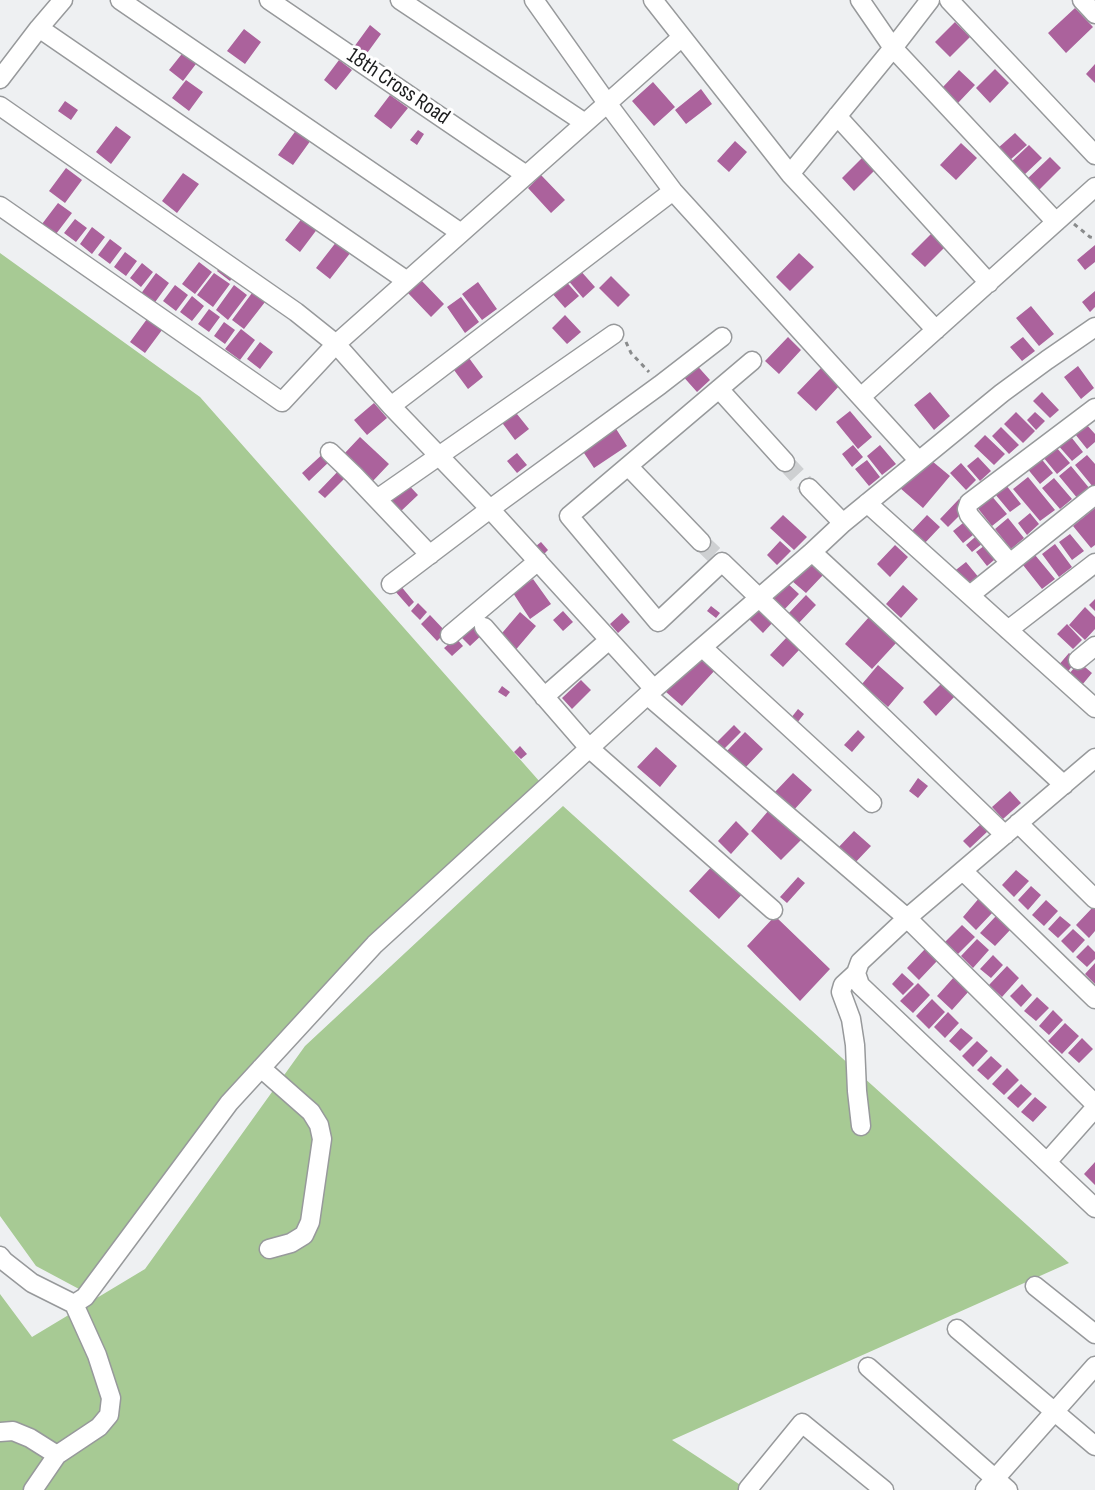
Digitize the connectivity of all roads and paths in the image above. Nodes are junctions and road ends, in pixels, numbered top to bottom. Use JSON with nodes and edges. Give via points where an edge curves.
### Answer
{"nodes":[{"id":1,"x":63,"y":0,"type":"edge"},
{"id":2,"x":120,"y":0,"type":"edge"},
{"id":3,"x":269,"y":0,"type":"edge"},
{"id":4,"x":400,"y":0,"type":"edge"},
{"id":5,"x":534,"y":0,"type":"edge"},
{"id":6,"x":654,"y":0,"type":"edge"},
{"id":7,"x":860,"y":0,"type":"edge"},
{"id":8,"x":930,"y":0,"type":"edge"},
{"id":9,"x":949,"y":0,"type":"edge"},
{"id":10,"x":39,"y":28,"type":"junction"},
{"id":11,"x":682,"y":37,"type":"junction"},
{"id":12,"x":893,"y":48,"type":"junction"},
{"id":13,"x":0,"y":79,"type":"edge"},
{"id":14,"x":607,"y":103,"type":"junction"},
{"id":15,"x":0,"y":107,"type":"edge"},
{"id":16,"x":837,"y":116,"type":"junction"},
{"id":17,"x":585,"y":123,"type":"junction"},
{"id":18,"x":1095,"y":155,"type":"edge"},
{"id":19,"x":790,"y":174,"type":"junction"},
{"id":20,"x":526,"y":175,"type":"junction"},
{"id":21,"x":1095,"y":187,"type":"edge"},
{"id":22,"x":673,"y":191,"type":"junction"},
{"id":23,"x":0,"y":206,"type":"edge"},
{"id":24,"x":1060,"y":219,"type":"junction"},
{"id":25,"x":460,"y":234,"type":"junction"},
{"id":26,"x":1095,"y":238,"type":"edge"},
{"id":27,"x":407,"y":280,"type":"junction"},
{"id":28,"x":989,"y":282,"type":"junction"},
{"id":29,"x":1095,"y":327,"type":"edge"},
{"id":30,"x":936,"y":330,"type":"junction"},
{"id":31,"x":614,"y":334,"type":"joint"},
{"id":32,"x":722,"y":337,"type":"dead end"},
{"id":33,"x":336,"y":344,"type":"junction"},
{"id":34,"x":752,"y":361,"type":"dead end"},
{"id":35,"x":660,"y":385,"type":"junction"},
{"id":36,"x":719,"y":389,"type":"junction"},
{"id":37,"x":862,"y":396,"type":"junction"},
{"id":38,"x":391,"y":406,"type":"junction"},
{"id":39,"x":1095,"y":408,"type":"edge"},
{"id":40,"x":330,"y":452,"type":"dead end"},
{"id":41,"x":439,"y":455,"type":"junction"},
{"id":42,"x":918,"y":460,"type":"junction"},
{"id":43,"x":785,"y":462,"type":"tunnel mouth"},
{"id":44,"x":628,"y":466,"type":"junction"},
{"id":45,"x":809,"y":488,"type":"tunnel mouth"},
{"id":46,"x":1095,"y":495,"type":"edge"},
{"id":47,"x":377,"y":499,"type":"junction"},
{"id":48,"x":867,"y":503,"type":"junction"},
{"id":49,"x":490,"y":509,"type":"junction"},
{"id":50,"x":843,"y":523,"type":"junction"},
{"id":51,"x":701,"y":542,"type":"tunnel mouth"},
{"id":52,"x":812,"y":552,"type":"junction"},
{"id":53,"x":430,"y":555,"type":"junction"},
{"id":54,"x":538,"y":561,"type":"junction"},
{"id":55,"x":1010,"y":563,"type":"junction"},
{"id":56,"x":1095,"y":563,"type":"edge"},
{"id":57,"x":391,"y":584,"type":"dead end"},
{"id":58,"x":969,"y":596,"type":"junction"},
{"id":59,"x":759,"y":597,"type":"junction"},
{"id":60,"x":484,"y":627,"type":"dead end"},
{"id":61,"x":1008,"y":630,"type":"junction"},
{"id":62,"x":450,"y":635,"type":"dead end"},
{"id":63,"x":609,"y":640,"type":"junction"},
{"id":64,"x":1095,"y":646,"type":"edge"},
{"id":65,"x":703,"y":648,"type":"junction"},
{"id":66,"x":1078,"y":660,"type":"dead end"},
{"id":67,"x":650,"y":692,"type":"junction"},
{"id":68,"x":544,"y":697,"type":"junction"},
{"id":69,"x":1095,"y":707,"type":"edge"},
{"id":70,"x":589,"y":748,"type":"junction"},
{"id":71,"x":1095,"y":759,"type":"edge"},
{"id":72,"x":1064,"y":784,"type":"junction"},
{"id":73,"x":872,"y":803,"type":"dead end"},
{"id":74,"x":1011,"y":829,"type":"junction"},
{"id":75,"x":963,"y":871,"type":"junction"},
{"id":76,"x":1095,"y":899,"type":"edge"},
{"id":77,"x":773,"y":910,"type":"dead end"},
{"id":78,"x":906,"y":918,"type":"junction"},
{"id":79,"x":856,"y":973,"type":"junction"},
{"id":80,"x":1095,"y":999,"type":"edge"},
{"id":81,"x":261,"y":1068,"type":"junction"},
{"id":82,"x":1095,"y":1106,"type":"edge"},
{"id":83,"x":861,"y":1126,"type":"dead end"},
{"id":84,"x":1047,"y":1162,"type":"junction"},
{"id":85,"x":1095,"y":1208,"type":"edge"},
{"id":86,"x":269,"y":1248,"type":"dead end"},
{"id":87,"x":0,"y":1256,"type":"edge"},
{"id":88,"x":1035,"y":1286,"type":"dead end"},
{"id":89,"x":74,"y":1304,"type":"junction"},
{"id":90,"x":957,"y":1329,"type":"dead end"},
{"id":91,"x":1095,"y":1334,"type":"edge"},
{"id":92,"x":868,"y":1366,"type":"dead end"},
{"id":93,"x":1095,"y":1366,"type":"edge"},
{"id":94,"x":1055,"y":1412,"type":"junction"},
{"id":95,"x":0,"y":1432,"type":"edge"},
{"id":96,"x":1095,"y":1446,"type":"edge"},
{"id":97,"x":57,"y":1455,"type":"junction"},
{"id":98,"x":864,"y":1484,"type":"edge"},
{"id":99,"x":996,"y":1486,"type":"edge"},
{"id":100,"x":33,"y":1490,"type":"edge"},
{"id":101,"x":747,"y":1490,"type":"edge"},
{"id":102,"x":884,"y":1490,"type":"edge"}],
"edges":[{"from":1,"to":10,"type":"street"},
{"from":2,"to":25,"type":"street"},
{"from":3,"to":20,"type":"street","name":"18th Cross Road"},
{"from":4,"to":17,"type":"street"},
{"from":5,"to":14,"type":"street"},
{"from":6,"to":11,"type":"street"},
{"from":7,"to":12,"type":"street"},
{"from":8,"to":12,"type":"street"},
{"from":9,"to":18,"type":"street"},
{"from":10,"to":13,"type":"street"},
{"from":10,"to":27,"type":"street"},
{"from":11,"to":14,"type":"street"},
{"from":11,"to":19,"type":"street"},
{"from":12,"to":16,"type":"street"},
{"from":12,"to":24,"type":"street"},
{"from":14,"to":17,"type":"street"},
{"from":14,"to":22,"type":"street"},
{"from":15,"to":33,"type":"street","via":[[287,305]]},
{"from":16,"to":19,"type":"street"},
{"from":16,"to":28,"type":"street"},
{"from":17,"to":20,"type":"street"},
{"from":19,"to":30,"type":"street"},
{"from":20,"to":25,"type":"street"},
{"from":21,"to":24,"type":"street"},
{"from":22,"to":37,"type":"street"},
{"from":22,"to":38,"type":"street"},
{"from":23,"to":33,"type":"street","via":[[282,402]]},
{"from":24,"to":26,"type":"path"},
{"from":24,"to":28,"type":"street"},
{"from":25,"to":27,"type":"street"},
{"from":27,"to":33,"type":"street"},
{"from":28,"to":30,"type":"street"},
{"from":29,"to":42,"type":"street","via":[[1002,393]]},
{"from":30,"to":37,"type":"street"},
{"from":31,"to":35,"type":"path","via":[[624,339]]},
{"from":31,"to":41,"type":"street"},
{"from":32,"to":35,"type":"street"},
{"from":33,"to":38,"type":"street"},
{"from":34,"to":36,"type":"street"},
{"from":35,"to":49,"type":"street"},
{"from":36,"to":43,"type":"street"},
{"from":36,"to":44,"type":"street"},
{"from":37,"to":42,"type":"street"},
{"from":38,"to":41,"type":"street"},
{"from":39,"to":55,"type":"street","via":[[969,503],[969,515]]},
{"from":40,"to":47,"type":"street"},
{"from":41,"to":47,"type":"street"},
{"from":41,"to":49,"type":"street"},
{"from":42,"to":48,"type":"street"},
{"from":44,"to":51,"type":"street"},
{"from":44,"to":59,"type":"street","via":[[569,516],[658,622],[722,562]]},
{"from":45,"to":50,"type":"street"},
{"from":46,"to":55,"type":"street"},
{"from":47,"to":53,"type":"street"},
{"from":48,"to":50,"type":"street"},
{"from":48,"to":58,"type":"street"},
{"from":49,"to":53,"type":"street"},
{"from":49,"to":54,"type":"street"},
{"from":50,"to":52,"type":"street"},
{"from":52,"to":59,"type":"street"},
{"from":52,"to":72,"type":"street"},
{"from":53,"to":57,"type":"street"},
{"from":54,"to":62,"type":"street"},
{"from":54,"to":63,"type":"street"},
{"from":55,"to":58,"type":"street"},
{"from":56,"to":61,"type":"street"},
{"from":58,"to":61,"type":"street"},
{"from":59,"to":65,"type":"street"},
{"from":59,"to":74,"type":"street"},
{"from":60,"to":68,"type":"street"},
{"from":61,"to":69,"type":"street"},
{"from":63,"to":67,"type":"street"},
{"from":63,"to":68,"type":"street"},
{"from":64,"to":66,"type":"street"},
{"from":65,"to":67,"type":"street"},
{"from":65,"to":73,"type":"street"},
{"from":67,"to":70,"type":"street"},
{"from":67,"to":78,"type":"street"},
{"from":68,"to":70,"type":"street"},
{"from":70,"to":77,"type":"street"},
{"from":70,"to":81,"type":"street","via":[[375,944]]},
{"from":71,"to":72,"type":"street"},
{"from":72,"to":74,"type":"street"},
{"from":74,"to":75,"type":"street"},
{"from":74,"to":76,"type":"street"},
{"from":75,"to":78,"type":"street"},
{"from":75,"to":80,"type":"street"},
{"from":78,"to":79,"type":"street","via":[[860,962]]},
{"from":78,"to":82,"type":"street"},
{"from":79,"to":83,"type":"street","via":[[841,992],[855,1045]]},
{"from":79,"to":84,"type":"street","via":[[860,985]]},
{"from":81,"to":86,"type":"street","via":[[311,1112],[322,1139],[310,1222],[303,1235],[291,1243]]},
{"from":81,"to":89,"type":"street","via":[[230,1103],[85,1296]]},
{"from":82,"to":84,"type":"street"},
{"from":84,"to":85,"type":"street"},
{"from":87,"to":89,"type":"street","via":[[32,1283]]},
{"from":88,"to":91,"type":"street"},
{"from":89,"to":97,"type":"street","via":[[111,1398],[109,1415],[99,1427]]},
{"from":90,"to":94,"type":"street"},
{"from":92,"to":99,"type":"street"},
{"from":93,"to":94,"type":"street"},
{"from":94,"to":96,"type":"street"},
{"from":94,"to":99,"type":"street"},
{"from":95,"to":97,"type":"street","via":[[13,1431]]},
{"from":97,"to":100,"type":"street"},
{"from":98,"to":101,"type":"street","via":[[802,1423]]},
{"from":98,"to":102,"type":"street"}]}
